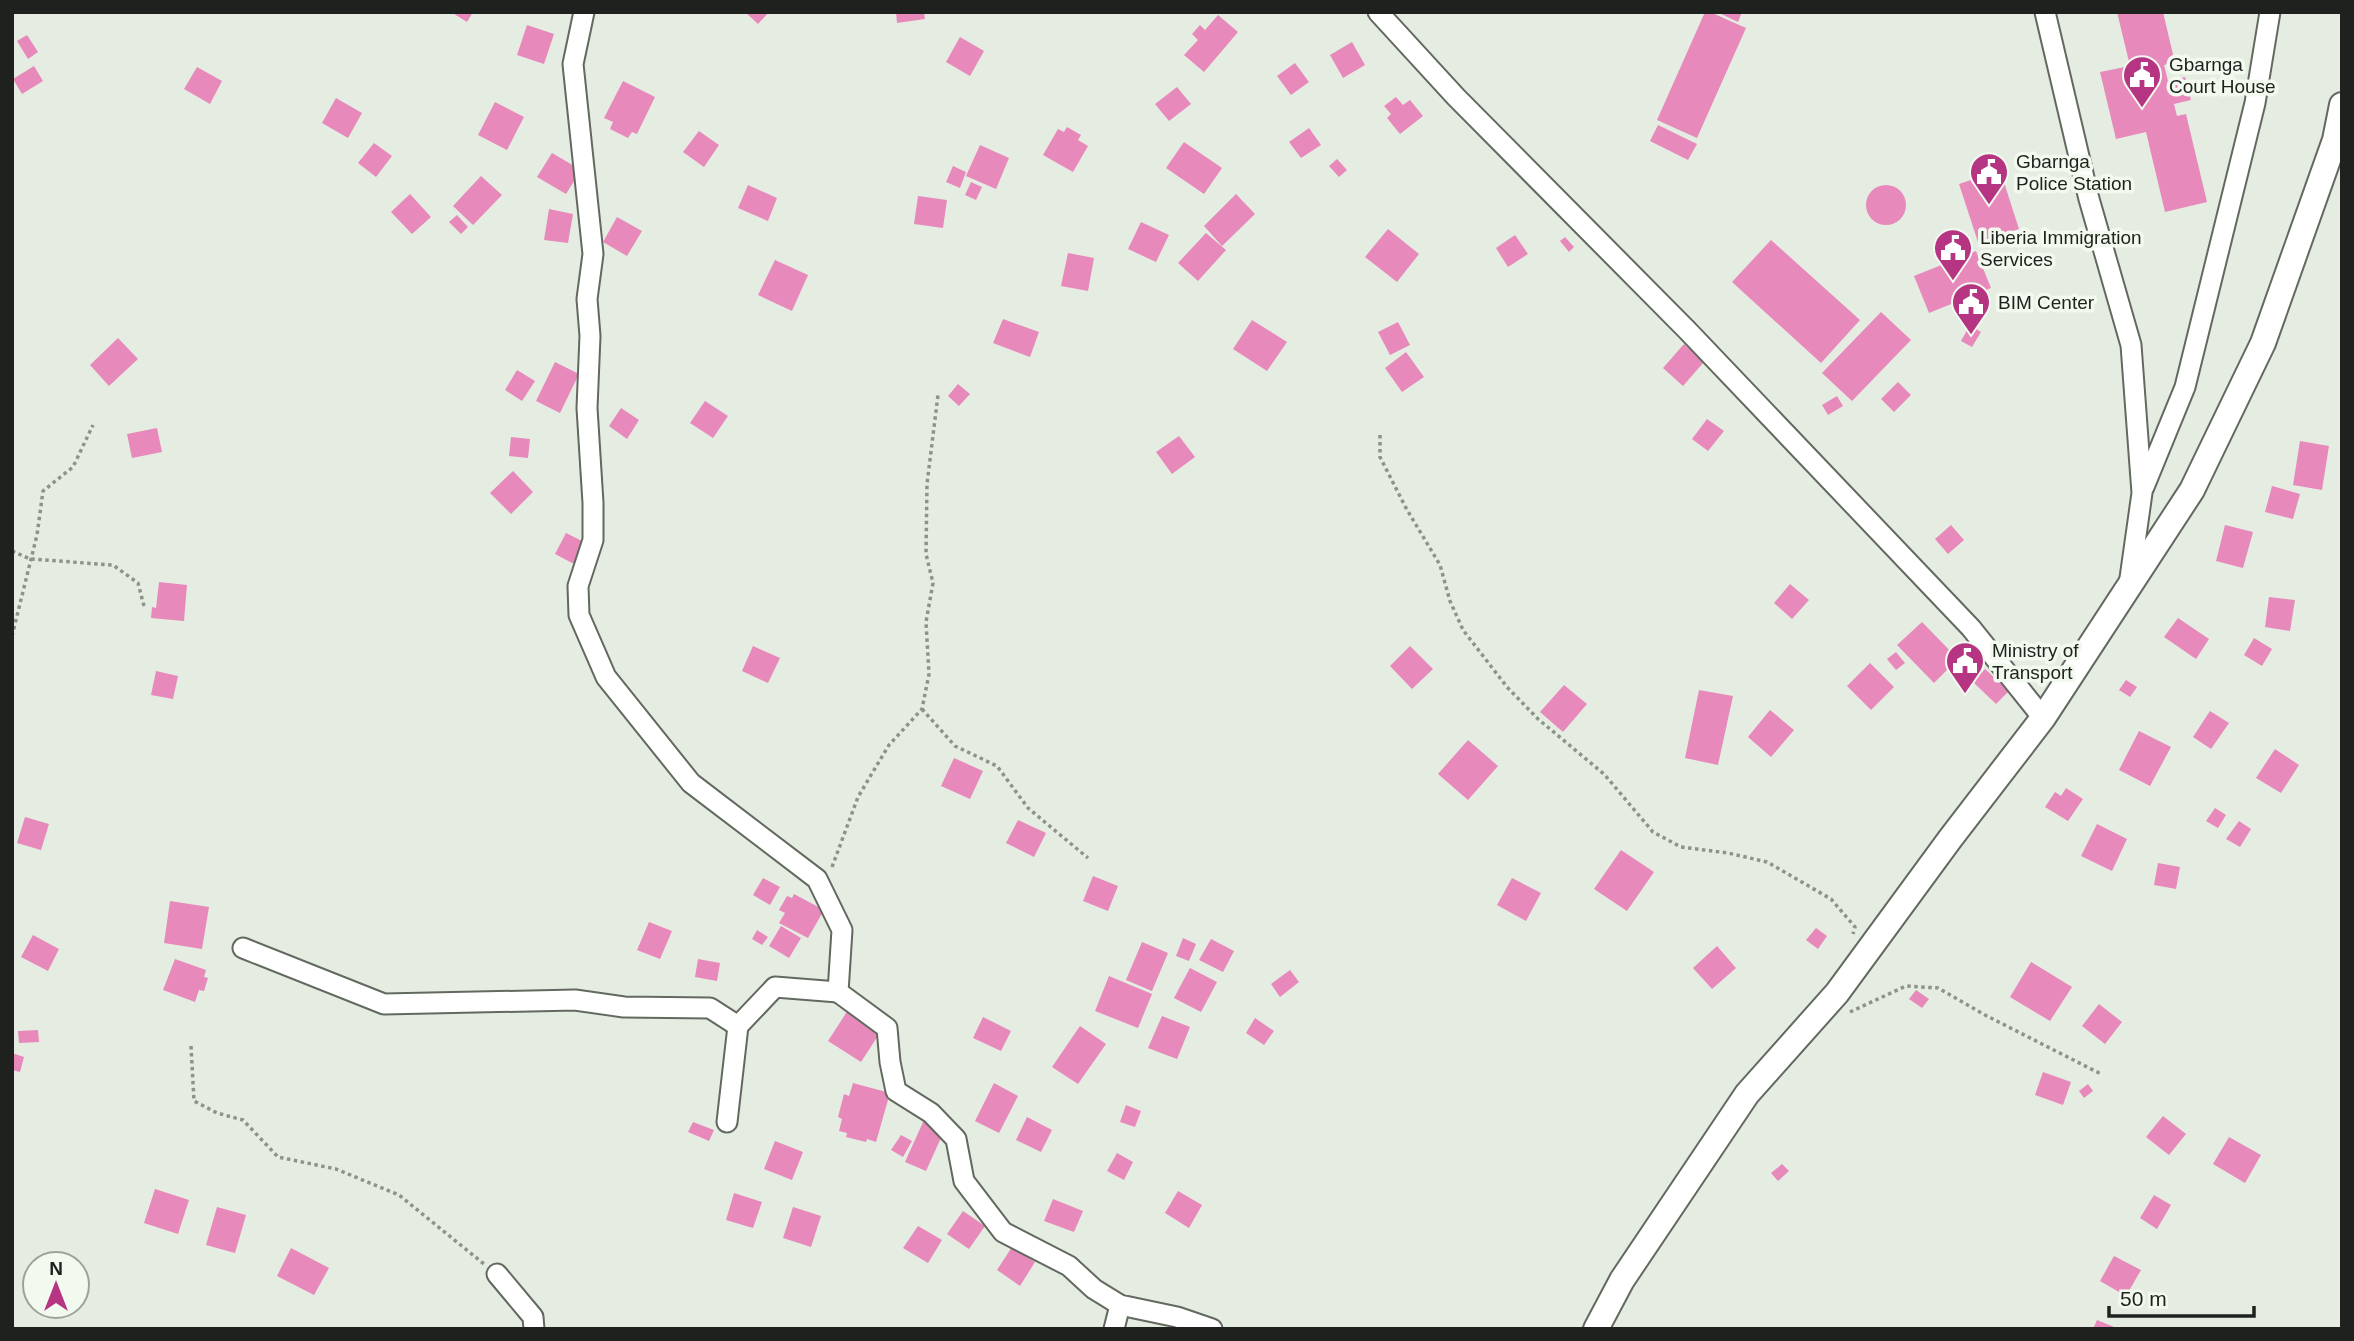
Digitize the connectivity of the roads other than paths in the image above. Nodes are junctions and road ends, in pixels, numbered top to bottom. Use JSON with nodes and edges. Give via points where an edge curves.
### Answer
{"nodes":[{"id":1,"x":584,"y":12,"type":"edge"},
{"id":2,"x":1378,"y":12,"type":"edge"},
{"id":3,"x":2045,"y":12,"type":"edge"},
{"id":4,"x":2270,"y":12,"type":"edge"},
{"id":5,"x":2342,"y":104,"type":"edge"},
{"id":6,"x":2142,"y":493,"type":"junction"},
{"id":7,"x":2128,"y":590,"type":"junction"},
{"id":8,"x":2043,"y":718,"type":"junction"},
{"id":9,"x":243,"y":948,"type":"dead end"},
{"id":10,"x":838,"y":992,"type":"junction"},
{"id":11,"x":738,"y":1026,"type":"junction"},
{"id":12,"x":727,"y":1122,"type":"dead end"},
{"id":13,"x":497,"y":1274,"type":"road end"},
{"id":14,"x":1120,"y":1305,"type":"junction"},
{"id":15,"x":534,"y":1329,"type":"edge"},
{"id":16,"x":1114,"y":1329,"type":"edge"},
{"id":17,"x":1212,"y":1329,"type":"edge"},
{"id":18,"x":1597,"y":1329,"type":"edge"}],
"edges":[{"from":1,"to":10,"type":"street","via":[[573,64],[593,254],[587,299],[586,408],[593,540],[578,586],[579,615],[606,677],[691,783],[817,879],[842,930]]},
{"from":2,"to":8,"type":"street","via":[[1970,628]]},
{"from":3,"to":6,"type":"street","via":[[2089,199],[2131,345]]},
{"from":4,"to":6,"type":"street","via":[[2255,103],[2185,387]]},
{"from":5,"to":7,"type":"main road","via":[[2334,140],[2263,343],[2192,490]]},
{"from":6,"to":7,"type":"street"},
{"from":7,"to":8,"type":"main road"},
{"from":8,"to":18,"type":"main road","via":[[1837,993],[1747,1094],[1622,1280]]},
{"from":9,"to":11,"type":"street","via":[[384,1004],[575,1000],[624,1007],[710,1008]]},
{"from":10,"to":11,"type":"street","via":[[775,987]]},
{"from":10,"to":14,"type":"street","via":[[887,1028],[896,1091],[931,1113],[956,1139],[964,1181],[1003,1232],[1069,1266]]},
{"from":11,"to":12,"type":"street"},
{"from":13,"to":15,"type":"street","via":[[533,1317]]},
{"from":14,"to":16,"type":"street"},
{"from":14,"to":17,"type":"street"}]}
